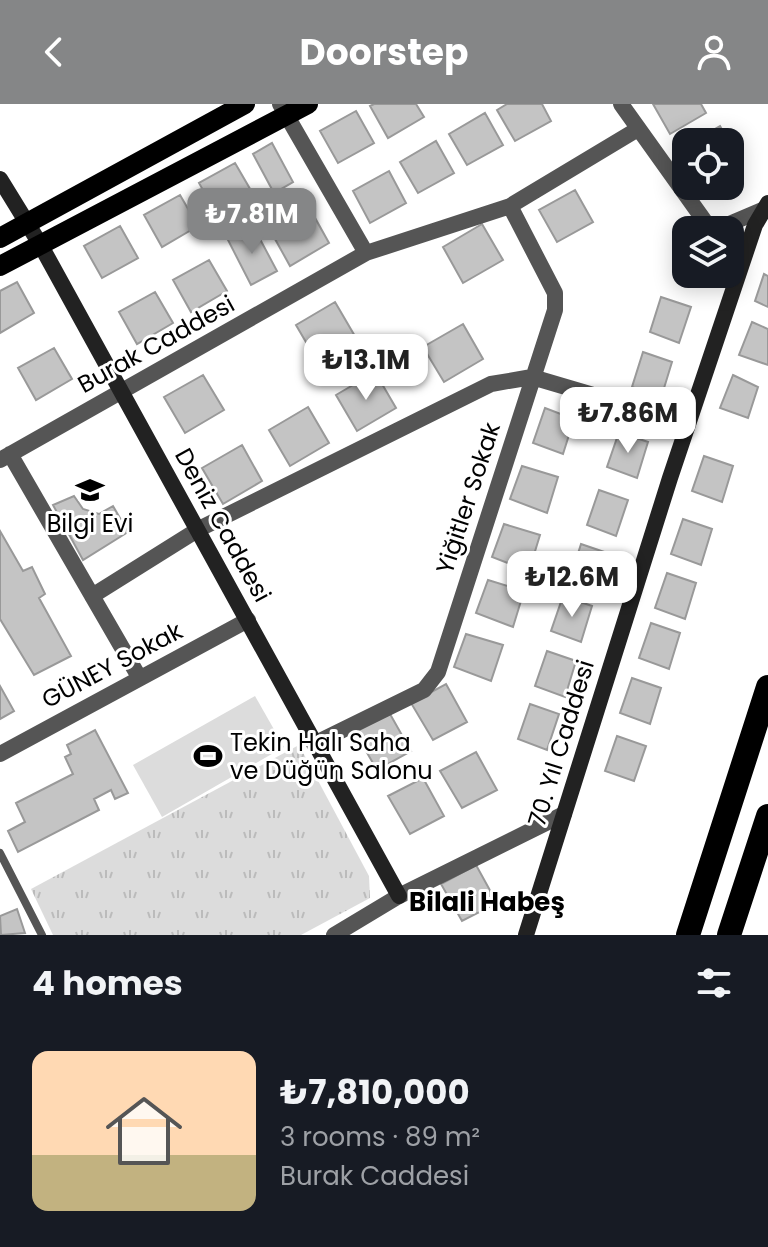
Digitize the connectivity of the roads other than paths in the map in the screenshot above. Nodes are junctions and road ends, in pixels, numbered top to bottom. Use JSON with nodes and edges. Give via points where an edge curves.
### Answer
{"nodes":[{"id":1,"x":245,"y":104,"type":"edge"},
{"id":2,"x":308,"y":104,"type":"edge"},
{"id":3,"x":621,"y":104,"type":"edge"},
{"id":4,"x":282,"y":110,"type":"edge"},
{"id":5,"x":638,"y":129,"type":"junction"},
{"id":6,"x":0,"y":179,"type":"edge"},
{"id":7,"x":510,"y":206,"type":"junction"},
{"id":8,"x":765,"y":207,"type":"edge"},
{"id":9,"x":703,"y":216,"type":"edge"},
{"id":10,"x":744,"y":216,"type":"edge"},
{"id":11,"x":27,"y":223,"type":"junction"},
{"id":12,"x":0,"y":238,"type":"edge"},
{"id":13,"x":40,"y":244,"type":"junction"},
{"id":14,"x":744,"y":248,"type":"edge"},
{"id":15,"x":366,"y":253,"type":"junction"},
{"id":16,"x":0,"y":266,"type":"edge"},
{"id":17,"x":728,"y":288,"type":"edge"},
{"id":18,"x":532,"y":377,"type":"junction"},
{"id":19,"x":120,"y":391,"type":"junction"},
{"id":20,"x":688,"y":423,"type":"junction"},
{"id":21,"x":5,"y":457,"type":"edge"},
{"id":22,"x":199,"y":529,"type":"junction"},
{"id":23,"x":92,"y":596,"type":"junction"},
{"id":24,"x":248,"y":620,"type":"junction"},
{"id":25,"x":139,"y":677,"type":"junction"},
{"id":26,"x":768,"y":687,"type":"edge"},
{"id":27,"x":314,"y":744,"type":"junction"},
{"id":28,"x":0,"y":754,"type":"edge"},
{"id":29,"x":564,"y":814,"type":"junction"},
{"id":30,"x":768,"y":816,"type":"edge"},
{"id":31,"x":0,"y":853,"type":"edge"},
{"id":32,"x":399,"y":896,"type":"junction"},
{"id":33,"x":42,"y":935,"type":"edge"},
{"id":34,"x":334,"y":935,"type":"edge"},
{"id":35,"x":526,"y":935,"type":"edge"},
{"id":36,"x":688,"y":935,"type":"edge"},
{"id":37,"x":729,"y":935,"type":"edge"}],
"edges":[{"from":1,"to":11,"type":"main road"},
{"from":2,"to":4,"type":"main road"},
{"from":3,"to":5,"type":"street"},
{"from":4,"to":13,"type":"main road"},
{"from":4,"to":15,"type":"street"},
{"from":5,"to":7,"type":"street","name":"Burak Caddesi"},
{"from":5,"to":9,"type":"street"},
{"from":6,"to":11,"type":"street","name":"Deniz Caddesi"},
{"from":7,"to":15,"type":"street","name":"Burak Caddesi"},
{"from":7,"to":18,"type":"street","name":"Yiğitler Sokak","via":[[555,293],[555,310]]},
{"from":8,"to":10,"type":"street"},
{"from":8,"to":14,"type":"street","name":"70. Yıl Caddesi"},
{"from":11,"to":12,"type":"main road"},
{"from":11,"to":13,"type":"street","name":"Deniz Caddesi"},
{"from":13,"to":16,"type":"main road"},
{"from":13,"to":19,"type":"street","name":"Deniz Caddesi"},
{"from":15,"to":19,"type":"street","name":"Burak Caddesi"},
{"from":17,"to":20,"type":"street","name":"70. Yıl Caddesi"},
{"from":18,"to":20,"type":"street"},
{"from":18,"to":22,"type":"street","via":[[491,384]]},
{"from":18,"to":27,"type":"street","name":"Yiğitler Sokak","via":[[438,672],[424,690]]},
{"from":19,"to":21,"type":"street","name":"Burak Caddesi"},
{"from":19,"to":22,"type":"street","name":"Deniz Caddesi"},
{"from":20,"to":29,"type":"street","name":"70. Yıl Caddesi"},
{"from":21,"to":23,"type":"street"},
{"from":22,"to":23,"type":"street"},
{"from":22,"to":24,"type":"street","name":"Deniz Caddesi"},
{"from":23,"to":25,"type":"street"},
{"from":24,"to":25,"type":"street","name":"GÜNEY Sokak"},
{"from":24,"to":27,"type":"street","name":"Deniz Caddesi"},
{"from":25,"to":28,"type":"street","name":"GÜNEY Sokak"},
{"from":26,"to":36,"type":"highway"},
{"from":27,"to":32,"type":"street","name":"Deniz Caddesi"},
{"from":29,"to":32,"type":"street"},
{"from":29,"to":35,"type":"street","name":"70. Yıl Caddesi"},
{"from":30,"to":37,"type":"highway"},
{"from":31,"to":33,"type":"lane"},
{"from":32,"to":34,"type":"street"}]}
